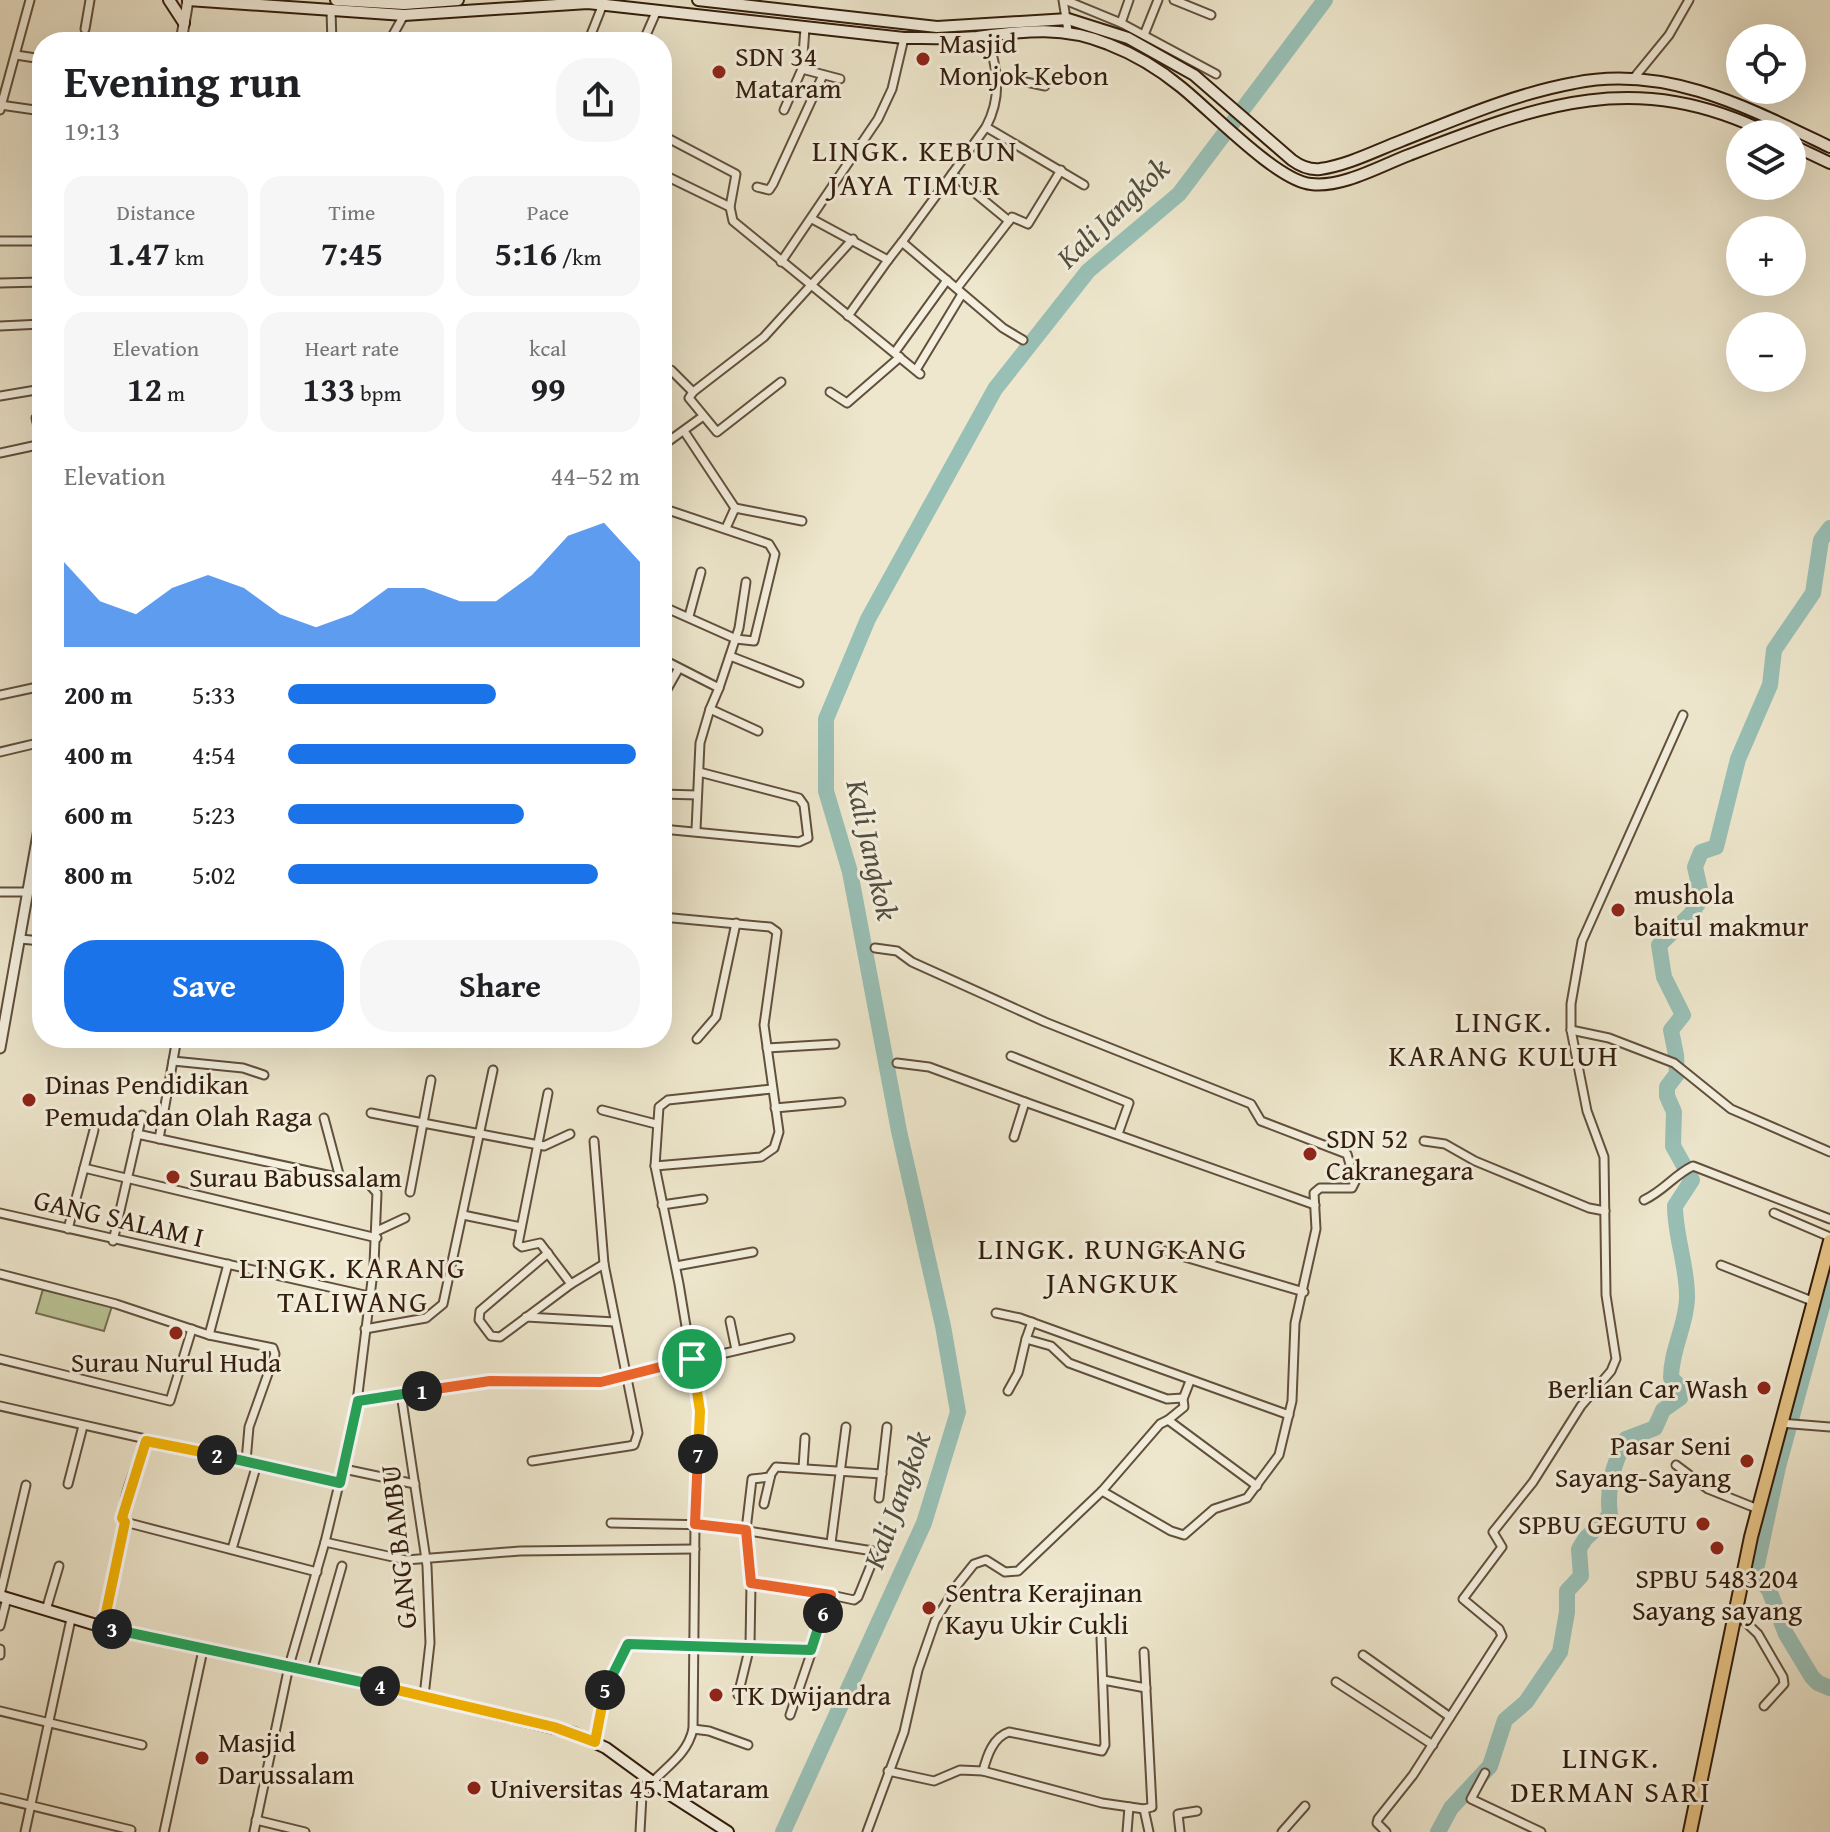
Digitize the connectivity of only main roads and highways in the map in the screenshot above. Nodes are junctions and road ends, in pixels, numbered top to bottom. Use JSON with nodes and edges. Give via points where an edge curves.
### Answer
{"nodes":[{"id":1,"x":169,"y":0,"type":"edge"},
{"id":2,"x":188,"y":0,"type":"edge"},
{"id":3,"x":458,"y":0,"type":"edge"},
{"id":4,"x":698,"y":0,"type":"edge"},
{"id":5,"x":705,"y":0,"type":"edge"},
{"id":6,"x":559,"y":2,"type":"edge"},
{"id":7,"x":334,"y":5,"type":"edge"},
{"id":8,"x":404,"y":6,"type":"edge"},
{"id":9,"x":840,"y":16,"type":"junction"},
{"id":10,"x":184,"y":23,"type":"road end"},
{"id":11,"x":840,"y":31,"type":"junction"},
{"id":12,"x":1738,"y":120,"type":"edge"},
{"id":13,"x":1830,"y":147,"type":"edge"},
{"id":14,"x":1806,"y":152,"type":"edge"},
{"id":15,"x":1830,"y":163,"type":"edge"},
{"id":16,"x":1830,"y":1239,"type":"edge"},
{"id":17,"x":2,"y":1596,"type":"edge"},
{"id":18,"x":728,"y":1832,"type":"edge"},
{"id":19,"x":1690,"y":1832,"type":"edge"}],
"edges":[{"from":1,"to":10,"type":"main road"},
{"from":2,"to":7,"type":"main road"},
{"from":3,"to":8,"type":"main road"},
{"from":4,"to":5,"type":"main road"},
{"from":5,"to":9,"type":"main road"},
{"from":6,"to":8,"type":"main road"},
{"from":6,"to":11,"type":"main road"},
{"from":7,"to":8,"type":"main road"},
{"from":9,"to":11,"type":"main road"},
{"from":9,"to":13,"type":"main road","via":[[961,27],[1068,19],[1128,38],[1194,75],[1299,165],[1318,169],[1535,91],[1633,79],[1669,82],[1733,101]]},
{"from":11,"to":12,"type":"main road","via":[[904,38],[1068,31],[1126,52],[1182,88],[1280,171],[1312,184],[1329,184],[1495,121],[1571,101],[1615,96],[1679,102]]},
{"from":14,"to":15,"type":"main road"},
{"from":16,"to":19,"type":"highway","via":[[1787,1424],[1758,1509]]},
{"from":17,"to":18,"type":"main road","via":[[103,1627],[554,1727],[595,1742]]}]}
